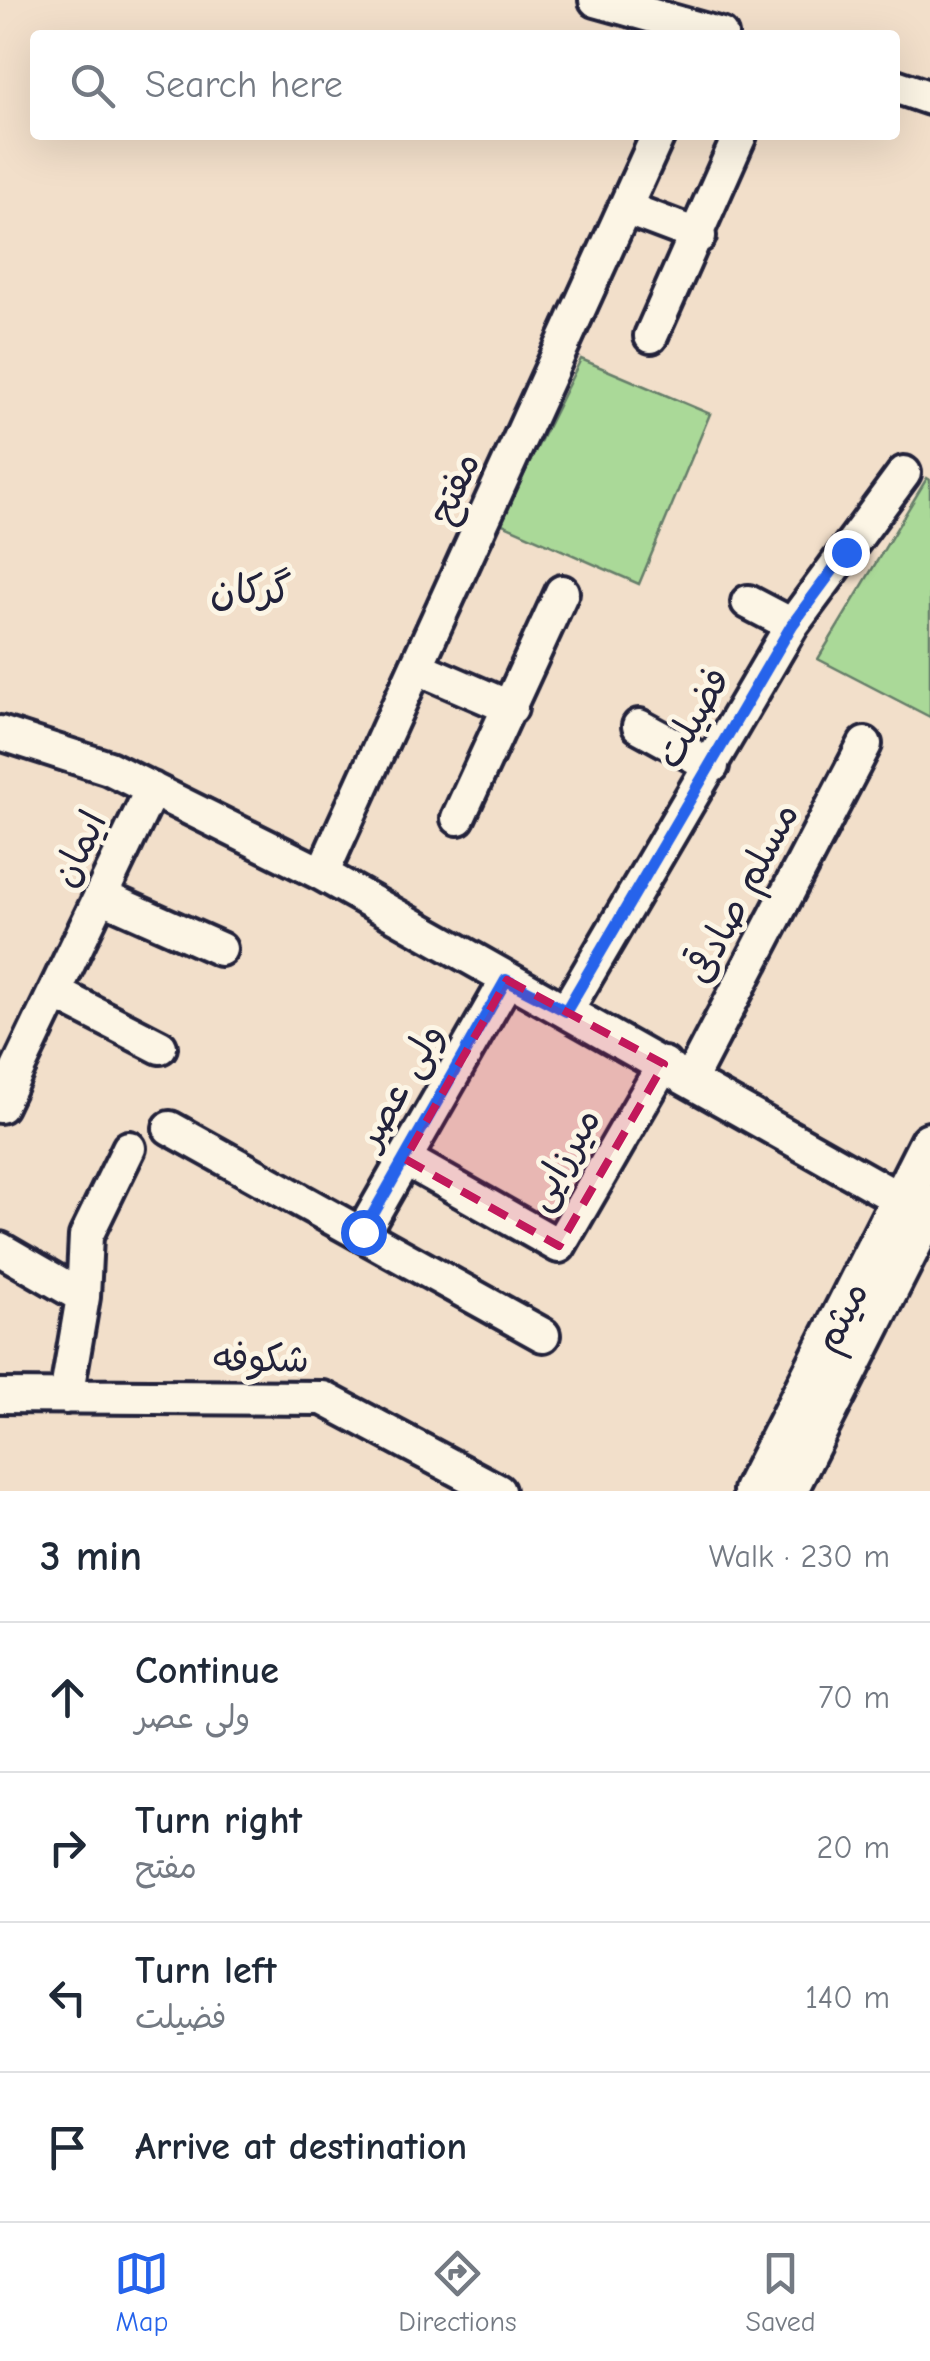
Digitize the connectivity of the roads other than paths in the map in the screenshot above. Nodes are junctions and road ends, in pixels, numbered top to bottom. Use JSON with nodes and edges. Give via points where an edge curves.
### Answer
{"nodes":[{"id":1,"x":596,"y":0,"type":"edge"},
{"id":2,"x":697,"y":30,"type":"edge"},
{"id":3,"x":900,"y":88,"type":"edge"},
{"id":4,"x":930,"y":98,"type":"edge"},
{"id":5,"x":656,"y":140,"type":"edge"},
{"id":6,"x":738,"y":140,"type":"edge"},
{"id":7,"x":625,"y":208,"type":"junction"},
{"id":8,"x":699,"y":236,"type":"junction"},
{"id":9,"x":651,"y":336,"type":"dead end"},
{"id":10,"x":904,"y":473,"type":"dead end"},
{"id":11,"x":562,"y":592,"type":"dead end"},
{"id":12,"x":748,"y":602,"type":"dead end"},
{"id":13,"x":792,"y":625,"type":"junction"},
{"id":14,"x":416,"y":667,"type":"junction"},
{"id":15,"x":511,"y":708,"type":"junction"},
{"id":16,"x":639,"y":726,"type":"dead end"},
{"id":17,"x":0,"y":733,"type":"edge"},
{"id":18,"x":866,"y":744,"type":"dead end"},
{"id":19,"x":712,"y":766,"type":"junction"},
{"id":20,"x":152,"y":789,"type":"junction"},
{"id":21,"x":458,"y":818,"type":"dead end"},
{"id":22,"x":322,"y":874,"type":"junction"},
{"id":23,"x":101,"y":896,"type":"junction"},
{"id":24,"x":220,"y":949,"type":"dead end"},
{"id":25,"x":506,"y":980,"type":"junction"},
{"id":26,"x":54,"y":993,"type":"junction"},
{"id":27,"x":566,"y":1011,"type":"junction"},
{"id":28,"x":160,"y":1047,"type":"dead end"},
{"id":29,"x":677,"y":1072,"type":"junction"},
{"id":30,"x":0,"y":1106,"type":"edge"},
{"id":31,"x":170,"y":1128,"type":"dead end"},
{"id":32,"x":930,"y":1143,"type":"edge"},
{"id":33,"x":129,"y":1148,"type":"dead end"},
{"id":34,"x":406,"y":1159,"type":"junction"},
{"id":35,"x":921,"y":1209,"type":"edge"},
{"id":36,"x":363,"y":1232,"type":"junction"},
{"id":37,"x":0,"y":1249,"type":"edge"},
{"id":38,"x":83,"y":1297,"type":"junction"},
{"id":39,"x":542,"y":1335,"type":"dead end"},
{"id":40,"x":0,"y":1396,"type":"edge"},
{"id":41,"x":66,"y":1397,"type":"junction"},
{"id":42,"x":498,"y":1491,"type":"edge"},
{"id":43,"x":754,"y":1491,"type":"edge"},
{"id":44,"x":786,"y":1491,"type":"edge"}],
"edges":[{"from":1,"to":2,"type":"street"},
{"from":3,"to":4,"type":"street"},
{"from":5,"to":7,"type":"street","name":"مفتح"},
{"from":6,"to":8,"type":"street"},
{"from":7,"to":8,"type":"street"},
{"from":7,"to":14,"type":"street","name":"مفتح"},
{"from":8,"to":9,"type":"street"},
{"from":10,"to":13,"type":"street","name":"فضیلت"},
{"from":11,"to":15,"type":"street"},
{"from":12,"to":13,"type":"street"},
{"from":13,"to":19,"type":"street","name":"فضیلت"},
{"from":14,"to":15,"type":"street"},
{"from":14,"to":22,"type":"street","name":"مفتح"},
{"from":15,"to":21,"type":"street"},
{"from":16,"to":19,"type":"street"},
{"from":17,"to":20,"type":"street"},
{"from":18,"to":29,"type":"street","name":"مسلم صادقی"},
{"from":19,"to":27,"type":"street","name":"فضیلت"},
{"from":20,"to":22,"type":"street"},
{"from":20,"to":23,"type":"street","name":"ایمان"},
{"from":22,"to":25,"type":"street"},
{"from":23,"to":24,"type":"street"},
{"from":23,"to":26,"type":"street","name":"ایمان"},
{"from":25,"to":27,"type":"street"},
{"from":25,"to":34,"type":"street","name":"ولی عصر"},
{"from":26,"to":28,"type":"street"},
{"from":26,"to":30,"type":"street","name":"ایمان"},
{"from":27,"to":29,"type":"street"},
{"from":29,"to":34,"type":"street","name":"میرزایی","via":[[559,1246]]},
{"from":29,"to":35,"type":"street"},
{"from":31,"to":36,"type":"street"},
{"from":32,"to":35,"type":"main road","name":"میثم"},
{"from":33,"to":38,"type":"street","via":[[86,1236]]},
{"from":34,"to":36,"type":"street","name":"ولی عصر"},
{"from":35,"to":43,"type":"main road","name":"میثم"},
{"from":35,"to":44,"type":"main road","name":"میثم"},
{"from":36,"to":39,"type":"street"},
{"from":37,"to":38,"type":"street"},
{"from":38,"to":41,"type":"street"},
{"from":40,"to":41,"type":"street","name":"شکوفه"},
{"from":41,"to":42,"type":"street","name":"شکوفه","via":[[323,1398]]}]}
